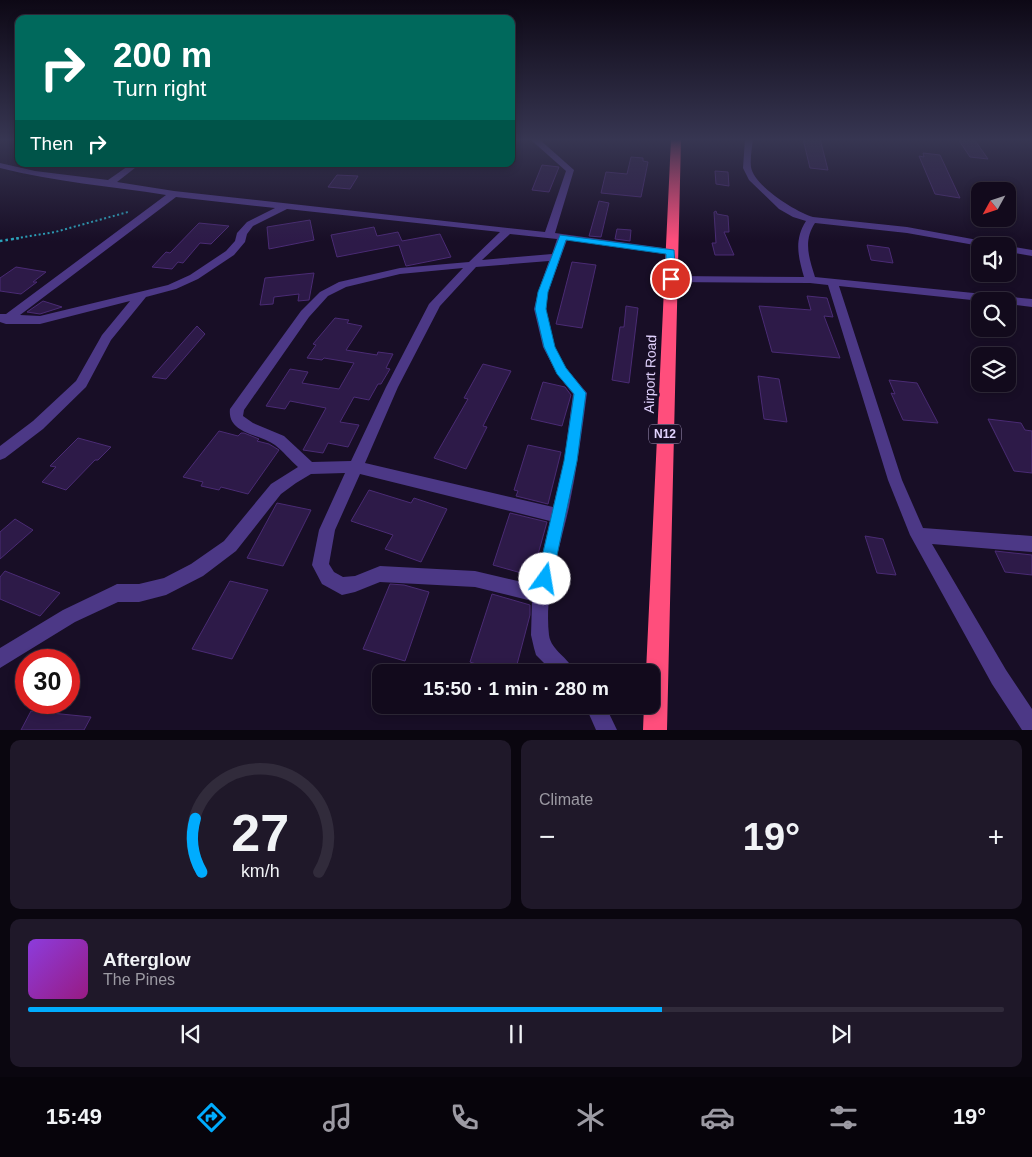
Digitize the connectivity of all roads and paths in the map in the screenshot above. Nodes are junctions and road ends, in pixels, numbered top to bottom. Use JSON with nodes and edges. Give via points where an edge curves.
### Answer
{"nodes":[{"id":1,"x":31,"y":173,"type":"edge"},
{"id":2,"x":124,"y":173,"type":"edge"},
{"id":3,"x":569,"y":173,"type":"edge"},
{"id":4,"x":674,"y":173,"type":"edge"},
{"id":5,"x":750,"y":173,"type":"edge"},
{"id":6,"x":110,"y":183,"type":"junction"},
{"id":7,"x":174,"y":194,"type":"junction"},
{"id":8,"x":287,"y":206,"type":"junction"},
{"id":9,"x":136,"y":210,"type":"dead end"},
{"id":10,"x":812,"y":220,"type":"junction"},
{"id":11,"x":508,"y":230,"type":"junction"},
{"id":12,"x":556,"y":236,"type":"junction"},
{"id":13,"x":0,"y":241,"type":"edge"},
{"id":14,"x":971,"y":242,"type":"edge"},
{"id":15,"x":1016,"y":250,"type":"edge"},
{"id":16,"x":671,"y":252,"type":"junction"},
{"id":17,"x":1032,"y":253,"type":"edge"},
{"id":18,"x":555,"y":257,"type":"junction"},
{"id":19,"x":472,"y":265,"type":"junction"},
{"id":20,"x":671,"y":279,"type":"junction"},
{"id":21,"x":810,"y":280,"type":"junction"},
{"id":22,"x":832,"y":282,"type":"junction"},
{"id":23,"x":143,"y":293,"type":"junction"},
{"id":24,"x":1032,"y":303,"type":"edge"},
{"id":25,"x":2,"y":320,"type":"edge"},
{"id":26,"x":0,"y":454,"type":"edge"},
{"id":27,"x":356,"y":467,"type":"junction"},
{"id":28,"x":309,"y":468,"type":"junction"},
{"id":29,"x":559,"y":516,"type":"junction"},
{"id":30,"x":918,"y":535,"type":"junction"},
{"id":31,"x":1032,"y":544,"type":"edge"},
{"id":32,"x":541,"y":595,"type":"junction"},
{"id":33,"x":0,"y":659,"type":"edge"},
{"id":34,"x":558,"y":664,"type":"edge"},
{"id":35,"x":599,"y":714,"type":"edge"},
{"id":36,"x":1032,"y":727,"type":"edge"},
{"id":37,"x":607,"y":730,"type":"edge"},
{"id":38,"x":654,"y":730,"type":"edge"}],
"edges":[{"from":1,"to":6,"type":"street"},
{"from":2,"to":6,"type":"street"},
{"from":3,"to":12,"type":"street"},
{"from":4,"to":16,"type":"highway","name":"Airport Road","number":"N12"},
{"from":5,"to":10,"type":"street","via":[[782,207]]},
{"from":6,"to":7,"type":"street"},
{"from":7,"to":8,"type":"street"},
{"from":7,"to":25,"type":"street"},
{"from":8,"to":11,"type":"street"},
{"from":8,"to":23,"type":"street","via":[[250,224],[230,253],[194,277],[172,287]]},
{"from":9,"to":13,"type":"path","via":[[64,230]]},
{"from":10,"to":14,"type":"street","via":[[892,227]]},
{"from":10,"to":21,"type":"street","via":[[802,239]]},
{"from":11,"to":12,"type":"street"},
{"from":11,"to":19,"type":"street"},
{"from":12,"to":16,"type":"street"},
{"from":12,"to":18,"type":"street"},
{"from":15,"to":17,"type":"street"},
{"from":16,"to":20,"type":"highway","name":"Airport Road","number":"N12"},
{"from":18,"to":19,"type":"street"},
{"from":18,"to":29,"type":"street","via":[[540,309],[549,347],[561,371],[580,393]]},
{"from":19,"to":27,"type":"street","via":[[435,304]]},
{"from":19,"to":28,"type":"street","via":[[400,271],[342,284],[324,294],[305,314],[237,409],[236,418],[248,427],[279,440]]},
{"from":20,"to":21,"type":"street"},
{"from":20,"to":38,"type":"highway","name":"Airport Road","number":"N12"},
{"from":21,"to":22,"type":"street"},
{"from":22,"to":24,"type":"street"},
{"from":22,"to":30,"type":"street","via":[[895,480]]},
{"from":23,"to":25,"type":"street","via":[[47,318]]},
{"from":23,"to":26,"type":"street","via":[[106,338],[81,384]]},
{"from":27,"to":28,"type":"street"},
{"from":27,"to":29,"type":"street"},
{"from":27,"to":32,"type":"street","via":[[327,530],[320,565],[328,578],[342,586],[380,574],[474,579]]},
{"from":28,"to":33,"type":"street","via":[[276,489],[230,546],[197,570],[166,586],[139,593],[117,593],[70,616]]},
{"from":29,"to":32,"type":"street"},
{"from":30,"to":31,"type":"street"},
{"from":30,"to":36,"type":"street","via":[[999,677]]},
{"from":32,"to":34,"type":"street","via":[[540,635],[543,648]]},
{"from":35,"to":37,"type":"street"}]}
